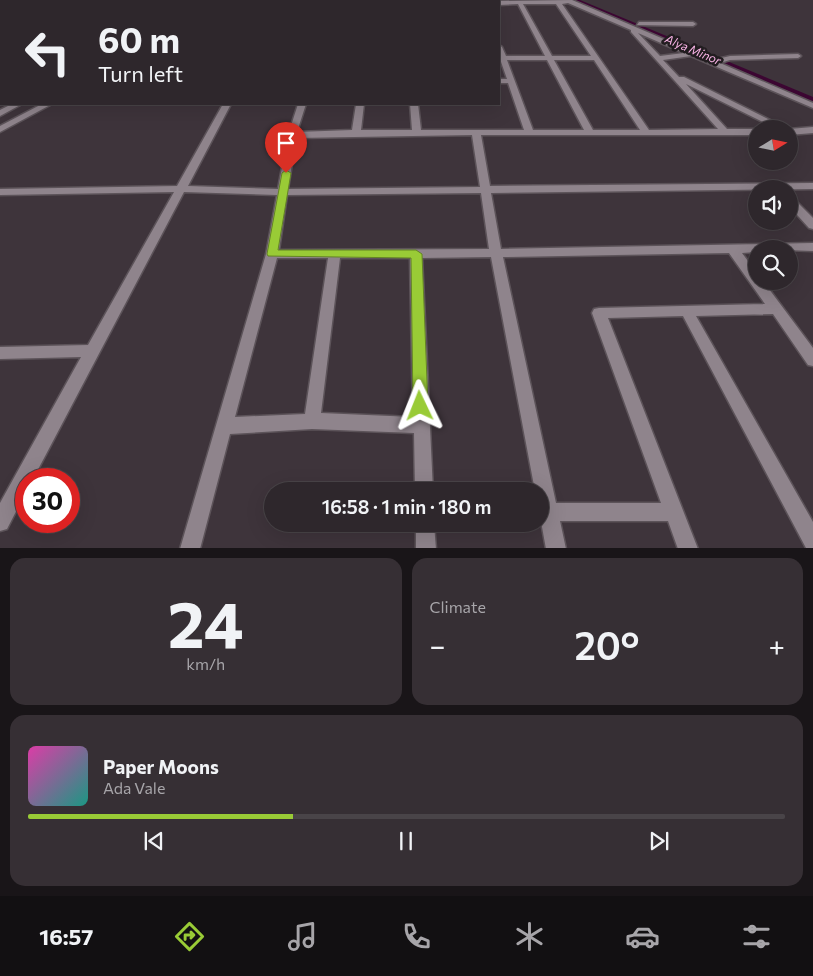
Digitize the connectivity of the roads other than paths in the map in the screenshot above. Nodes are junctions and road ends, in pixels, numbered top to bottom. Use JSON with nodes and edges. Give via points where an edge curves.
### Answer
{"nodes":[{"id":1,"x":0,"y":0,"type":"edge"},
{"id":2,"x":7,"y":0,"type":"edge"},
{"id":3,"x":570,"y":0,"type":"edge"},
{"id":4,"x":579,"y":0,"type":"edge"},
{"id":5,"x":500,"y":2,"type":"edge"},
{"id":6,"x":519,"y":2,"type":"junction"},
{"id":7,"x":558,"y":2,"type":"junction"},
{"id":8,"x":639,"y":24,"type":"junction"},
{"id":9,"x":693,"y":24,"type":"dead end"},
{"id":10,"x":630,"y":28,"type":"junction"},
{"id":11,"x":500,"y":49,"type":"edge"},
{"id":12,"x":690,"y":54,"type":"junction"},
{"id":13,"x":798,"y":56,"type":"dead end"},
{"id":14,"x":503,"y":58,"type":"junction"},
{"id":15,"x":549,"y":58,"type":"junction"},
{"id":16,"x":595,"y":58,"type":"junction"},
{"id":17,"x":657,"y":59,"type":"junction"},
{"id":18,"x":717,"y":62,"type":"junction"},
{"id":19,"x":674,"y":76,"type":"junction"},
{"id":20,"x":500,"y":81,"type":"edge"},
{"id":21,"x":512,"y":81,"type":"junction"},
{"id":22,"x":813,"y":98,"type":"edge"},
{"id":23,"x":16,"y":105,"type":"edge"},
{"id":24,"x":46,"y":105,"type":"edge"},
{"id":25,"x":226,"y":105,"type":"edge"},
{"id":26,"x":302,"y":105,"type":"edge"},
{"id":27,"x":360,"y":105,"type":"edge"},
{"id":28,"x":414,"y":105,"type":"edge"},
{"id":29,"x":813,"y":106,"type":"edge"},
{"id":30,"x":0,"y":113,"type":"edge"},
{"id":31,"x":765,"y":120,"type":"edge"},
{"id":32,"x":2,"y":126,"type":"edge"},
{"id":33,"x":813,"y":130,"type":"edge"},
{"id":34,"x":724,"y":131,"type":"junction"},
{"id":35,"x":798,"y":131,"type":"edge"},
{"id":36,"x":530,"y":132,"type":"junction"},
{"id":37,"x":590,"y":132,"type":"junction"},
{"id":38,"x":646,"y":132,"type":"junction"},
{"id":39,"x":748,"y":132,"type":"edge"},
{"id":40,"x":356,"y":133,"type":"junction"},
{"id":41,"x":417,"y":133,"type":"junction"},
{"id":42,"x":476,"y":133,"type":"junction"},
{"id":43,"x":292,"y":135,"type":"junction"},
{"id":44,"x":798,"y":186,"type":"edge"},
{"id":45,"x":813,"y":186,"type":"edge"},
{"id":46,"x":748,"y":187,"type":"edge"},
{"id":47,"x":181,"y":189,"type":"junction"},
{"id":48,"x":485,"y":189,"type":"junction"},
{"id":49,"x":4,"y":192,"type":"edge"},
{"id":50,"x":284,"y":192,"type":"junction"},
{"id":51,"x":0,"y":201,"type":"edge"},
{"id":52,"x":798,"y":209,"type":"edge"},
{"id":53,"x":813,"y":225,"type":"edge"},
{"id":54,"x":813,"y":247,"type":"edge"},
{"id":55,"x":732,"y":248,"type":"junction"},
{"id":56,"x":496,"y":253,"type":"junction"},
{"id":57,"x":272,"y":254,"type":"junction"},
{"id":58,"x":335,"y":254,"type":"junction"},
{"id":59,"x":416,"y":254,"type":"junction"},
{"id":60,"x":748,"y":270,"type":"edge"},
{"id":61,"x":763,"y":290,"type":"edge"},
{"id":62,"x":777,"y":309,"type":"junction"},
{"id":63,"x":686,"y":310,"type":"junction"},
{"id":64,"x":93,"y":351,"type":"junction"},
{"id":65,"x":0,"y":353,"type":"edge"},
{"id":66,"x":813,"y":360,"type":"edge"},
{"id":67,"x":312,"y":421,"type":"junction"},
{"id":68,"x":421,"y":424,"type":"junction"},
{"id":69,"x":223,"y":426,"type":"junction"},
{"id":70,"x":424,"y":482,"type":"edge"},
{"id":71,"x":543,"y":482,"type":"edge"},
{"id":72,"x":549,"y":512,"type":"joint"},
{"id":73,"x":674,"y":512,"type":"junction"},
{"id":74,"x":0,"y":522,"type":"edge"},
{"id":75,"x":425,"y":532,"type":"edge"},
{"id":76,"x":813,"y":541,"type":"edge"},
{"id":77,"x":190,"y":548,"type":"edge"},
{"id":78,"x":426,"y":548,"type":"edge"},
{"id":79,"x":556,"y":548,"type":"edge"},
{"id":80,"x":688,"y":548,"type":"edge"}],
"edges":[{"from":1,"to":2,"type":"street"},
{"from":3,"to":7,"type":"street"},
{"from":3,"to":10,"type":"street"},
{"from":4,"to":8,"type":"street"},
{"from":5,"to":6,"type":"street"},
{"from":6,"to":7,"type":"street"},
{"from":6,"to":15,"type":"street"},
{"from":7,"to":16,"type":"street"},
{"from":8,"to":9,"type":"street"},
{"from":8,"to":18,"type":"street"},
{"from":10,"to":12,"type":"street"},
{"from":10,"to":17,"type":"street"},
{"from":11,"to":14,"type":"street"},
{"from":12,"to":17,"type":"street"},
{"from":12,"to":18,"type":"street"},
{"from":13,"to":18,"type":"street"},
{"from":14,"to":15,"type":"street"},
{"from":14,"to":21,"type":"street"},
{"from":15,"to":16,"type":"street"},
{"from":15,"to":37,"type":"street"},
{"from":16,"to":38,"type":"street"},
{"from":17,"to":19,"type":"street"},
{"from":18,"to":22,"type":"street"},
{"from":18,"to":29,"type":"street"},
{"from":19,"to":31,"type":"street"},
{"from":19,"to":34,"type":"street"},
{"from":20,"to":21,"type":"street"},
{"from":21,"to":36,"type":"street"},
{"from":23,"to":30,"type":"street"},
{"from":24,"to":32,"type":"street"},
{"from":25,"to":47,"type":"street"},
{"from":26,"to":43,"type":"street"},
{"from":27,"to":40,"type":"street"},
{"from":28,"to":41,"type":"street"},
{"from":33,"to":35,"type":"street"},
{"from":34,"to":38,"type":"street"},
{"from":34,"to":39,"type":"street"},
{"from":36,"to":37,"type":"street"},
{"from":36,"to":42,"type":"street"},
{"from":37,"to":38,"type":"street"},
{"from":40,"to":41,"type":"street"},
{"from":40,"to":43,"type":"street"},
{"from":41,"to":42,"type":"street"},
{"from":42,"to":48,"type":"street"},
{"from":43,"to":50,"type":"street"},
{"from":44,"to":45,"type":"street"},
{"from":46,"to":48,"type":"street"},
{"from":47,"to":49,"type":"street"},
{"from":47,"to":50,"type":"street"},
{"from":47,"to":64,"type":"street"},
{"from":48,"to":50,"type":"street"},
{"from":48,"to":56,"type":"street"},
{"from":49,"to":51,"type":"street"},
{"from":50,"to":57,"type":"street"},
{"from":52,"to":53,"type":"street"},
{"from":54,"to":55,"type":"street"},
{"from":55,"to":56,"type":"street"},
{"from":55,"to":60,"type":"street"},
{"from":56,"to":59,"type":"street"},
{"from":56,"to":71,"type":"street"},
{"from":57,"to":58,"type":"street"},
{"from":57,"to":69,"type":"street"},
{"from":58,"to":59,"type":"street"},
{"from":58,"to":67,"type":"street"},
{"from":59,"to":68,"type":"street"},
{"from":61,"to":62,"type":"street"},
{"from":62,"to":63,"type":"street"},
{"from":62,"to":66,"type":"street"},
{"from":63,"to":73,"type":"street","via":[[599,313]]},
{"from":63,"to":76,"type":"street"},
{"from":64,"to":65,"type":"street"},
{"from":64,"to":74,"type":"street"},
{"from":67,"to":68,"type":"street"},
{"from":67,"to":69,"type":"street"},
{"from":68,"to":70,"type":"street"},
{"from":69,"to":77,"type":"street"},
{"from":72,"to":73,"type":"street"},
{"from":72,"to":79,"type":"street"},
{"from":73,"to":80,"type":"street"},
{"from":75,"to":78,"type":"street"}]}
